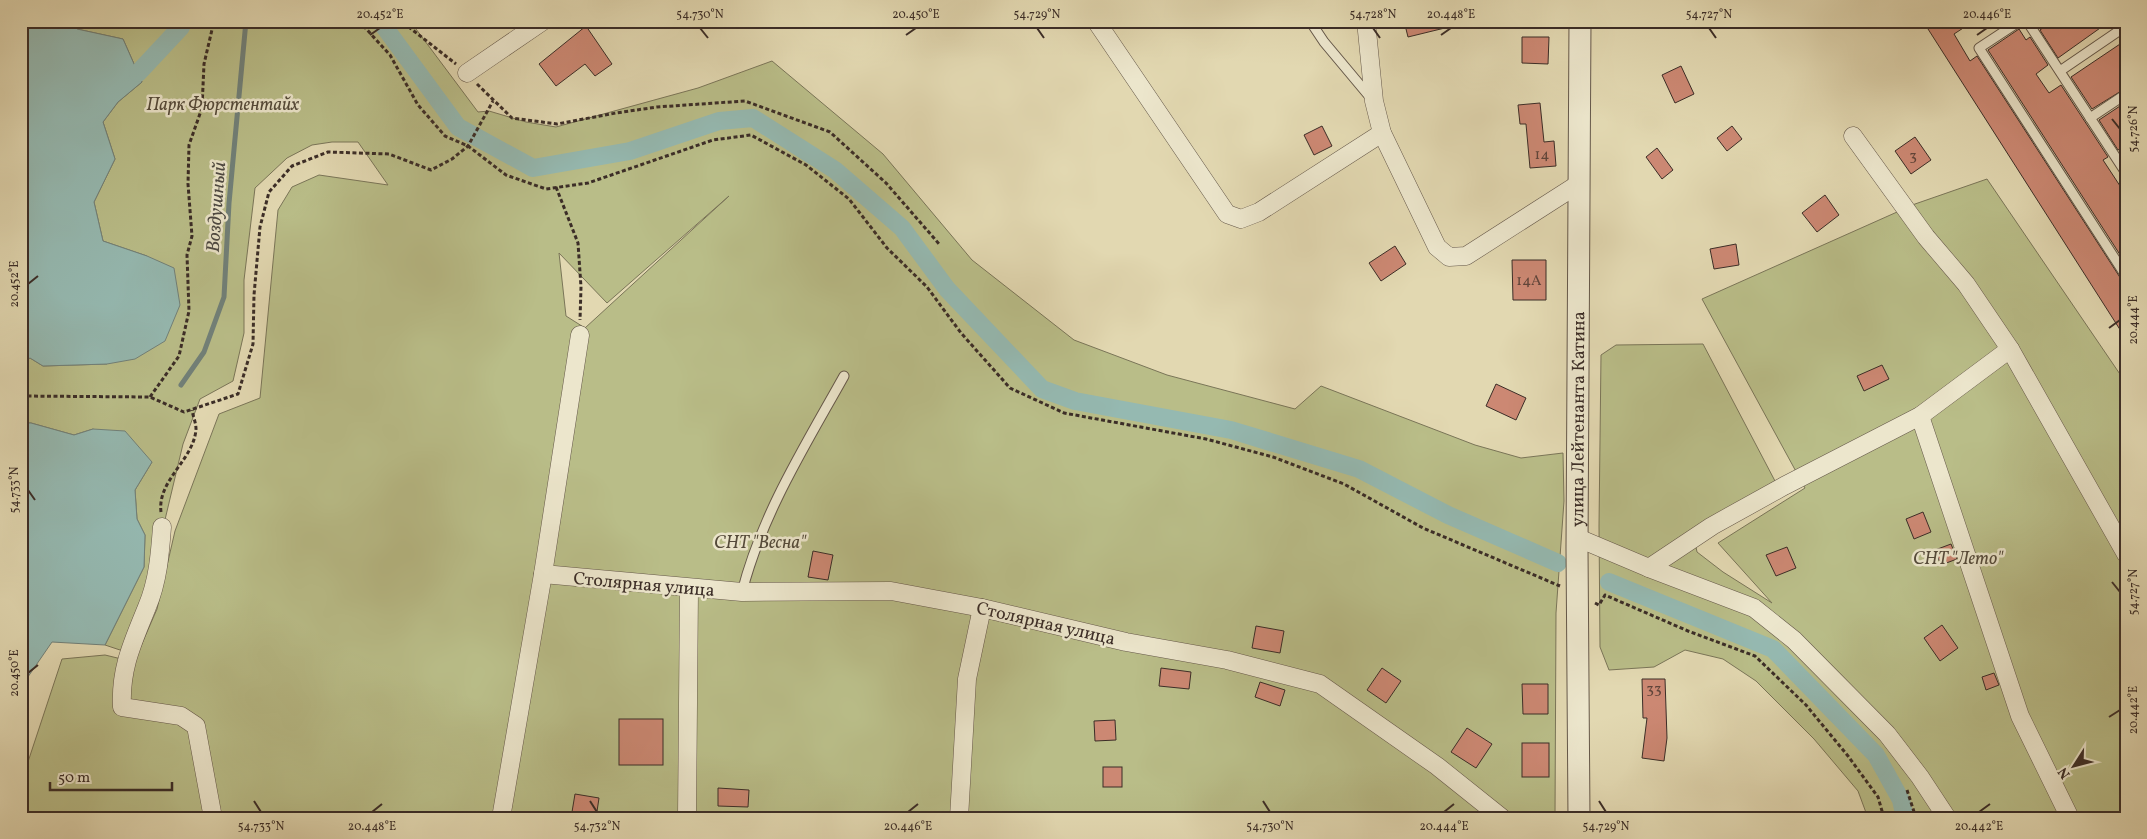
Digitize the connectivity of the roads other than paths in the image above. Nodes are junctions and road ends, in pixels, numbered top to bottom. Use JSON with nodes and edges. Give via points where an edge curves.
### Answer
{"nodes":[{"id":1,"x":543,"y":21,"type":"edge"},
{"id":2,"x":1096,"y":21,"type":"edge"},
{"id":3,"x":1310,"y":21,"type":"edge"},
{"id":4,"x":1366,"y":21,"type":"edge"},
{"id":5,"x":1580,"y":21,"type":"edge"},
{"id":6,"x":2026,"y":22,"type":"edge"},
{"id":7,"x":2126,"y":26,"type":"edge"},
{"id":8,"x":2060,"y":71,"type":"junction"},
{"id":9,"x":466,"y":73,"type":"road end"},
{"id":10,"x":2126,"y":94,"type":"edge"},
{"id":11,"x":1374,"y":101,"type":"junction"},
{"id":12,"x":2090,"y":118,"type":"junction"},
{"id":13,"x":1382,"y":133,"type":"junction"},
{"id":14,"x":1852,"y":136,"type":"dead end"},
{"id":15,"x":2122,"y":161,"type":"edge"},
{"id":16,"x":2126,"y":173,"type":"edge"},
{"id":17,"x":1580,"y":183,"type":"junction"},
{"id":18,"x":2126,"y":276,"type":"edge"},
{"id":19,"x":580,"y":335,"type":"road end"},
{"id":20,"x":2010,"y":349,"type":"junction"},
{"id":21,"x":844,"y":376,"type":"dead end"},
{"id":22,"x":1920,"y":416,"type":"junction"},
{"id":23,"x":162,"y":527,"type":"road end"},
{"id":24,"x":1578,"y":538,"type":"junction"},
{"id":25,"x":2126,"y":554,"type":"edge"},
{"id":26,"x":1649,"y":568,"type":"junction"},
{"id":27,"x":543,"y":574,"type":"junction"},
{"id":28,"x":689,"y":589,"type":"junction"},
{"id":29,"x":742,"y":592,"type":"junction"},
{"id":30,"x":982,"y":608,"type":"junction"},
{"id":31,"x":213,"y":818,"type":"edge"},
{"id":32,"x":501,"y":818,"type":"edge"},
{"id":33,"x":687,"y":818,"type":"edge"},
{"id":34,"x":958,"y":818,"type":"edge"},
{"id":35,"x":1502,"y":818,"type":"edge"},
{"id":36,"x":1579,"y":818,"type":"edge"},
{"id":37,"x":1947,"y":818,"type":"edge"},
{"id":38,"x":2070,"y":818,"type":"edge"}],
"edges":[{"from":1,"to":9,"type":"street"},
{"from":2,"to":13,"type":"street","via":[[1227,214],[1241,219],[1259,212]]},
{"from":3,"to":11,"type":"lane"},
{"from":4,"to":11,"type":"street"},
{"from":5,"to":17,"type":"street","name":"улица Лейтенанта Катина"},
{"from":6,"to":8,"type":"lane"},
{"from":6,"to":18,"type":"lane","via":[[1980,48]]},
{"from":7,"to":8,"type":"lane"},
{"from":8,"to":12,"type":"lane"},
{"from":10,"to":12,"type":"lane"},
{"from":11,"to":13,"type":"street"},
{"from":12,"to":15,"type":"lane"},
{"from":13,"to":17,"type":"street","via":[[1437,247],[1449,257],[1466,256]]},
{"from":14,"to":20,"type":"street","via":[[1926,237],[1966,284]]},
{"from":15,"to":16,"type":"lane"},
{"from":17,"to":24,"type":"street","name":"улица Лейтенанта Катина"},
{"from":19,"to":27,"type":"street"},
{"from":20,"to":22,"type":"street"},
{"from":20,"to":25,"type":"street"},
{"from":21,"to":29,"type":"lane","via":[[768,517],[751,557]]},
{"from":22,"to":26,"type":"street","via":[[1712,526]]},
{"from":22,"to":38,"type":"street","via":[[2020,716]]},
{"from":23,"to":31,"type":"street","via":[[159,568],[148,606],[136,628],[121,684],[122,707],[181,716],[196,726]]},
{"from":24,"to":26,"type":"street"},
{"from":24,"to":36,"type":"street","name":"улица Лейтенанта Катина"},
{"from":26,"to":37,"type":"street","via":[[1754,608],[1794,640],[1886,734]]},
{"from":27,"to":28,"type":"street","name":"Столярная улица"},
{"from":27,"to":32,"type":"street"},
{"from":28,"to":29,"type":"street","name":"Столярная улица"},
{"from":28,"to":33,"type":"street"},
{"from":29,"to":30,"type":"street","name":"Столярная улица","via":[[891,591]]},
{"from":30,"to":34,"type":"street","via":[[967,679]]},
{"from":30,"to":35,"type":"street","name":"Столярная улица","via":[[1126,642],[1227,660],[1320,684],[1437,766]]}]}
